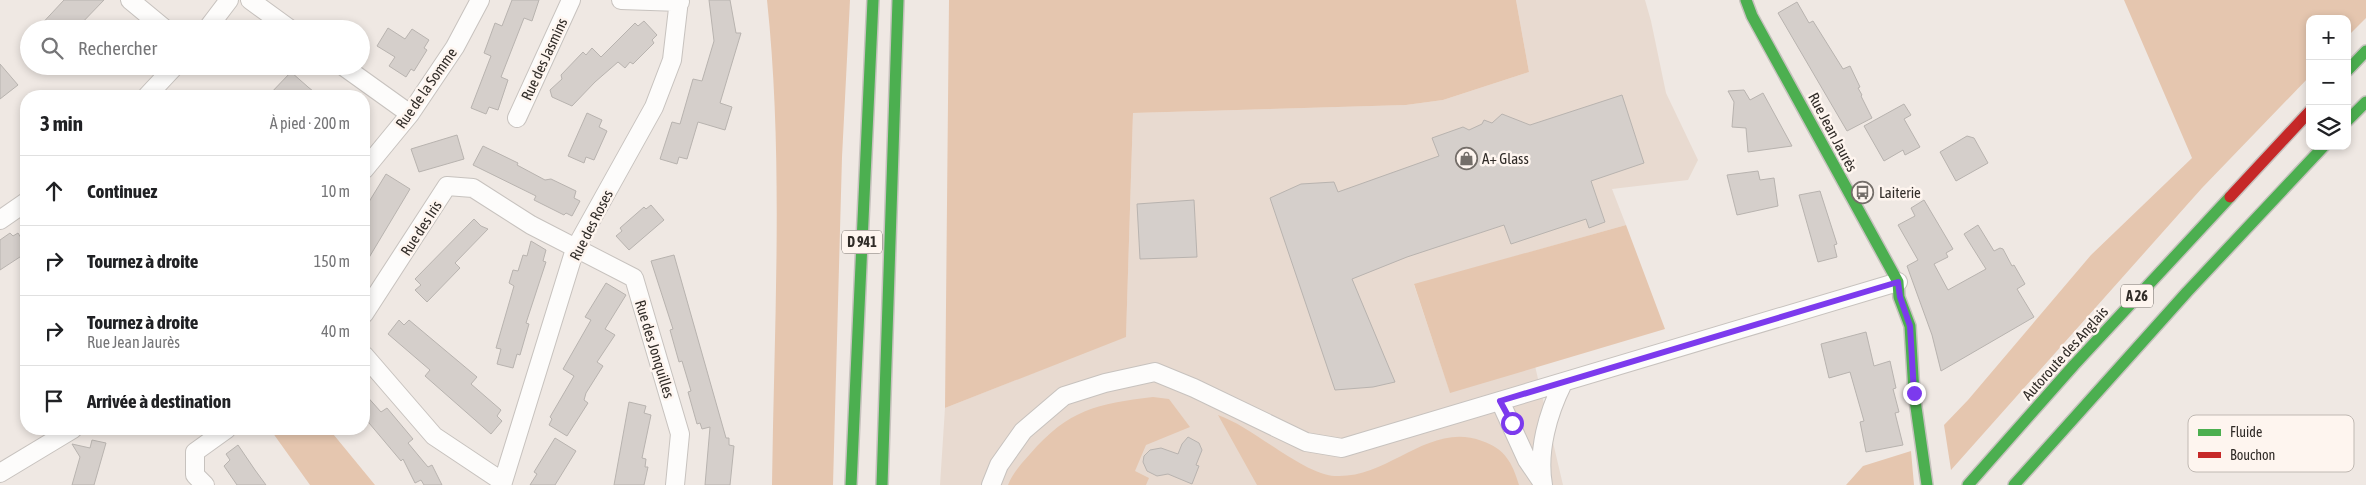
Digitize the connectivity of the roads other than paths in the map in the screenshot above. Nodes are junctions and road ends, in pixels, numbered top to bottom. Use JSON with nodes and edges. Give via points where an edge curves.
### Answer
{"nodes":[{"id":1,"x":130,"y":0,"type":"edge"},
{"id":2,"x":229,"y":0,"type":"edge"},
{"id":3,"x":250,"y":0,"type":"edge"},
{"id":4,"x":480,"y":0,"type":"edge"},
{"id":5,"x":571,"y":0,"type":"edge"},
{"id":6,"x":621,"y":0,"type":"edge"},
{"id":7,"x":873,"y":0,"type":"edge"},
{"id":8,"x":898,"y":0,"type":"edge"},
{"id":9,"x":1746,"y":0,"type":"edge"},
{"id":10,"x":680,"y":1,"type":"edge"},
{"id":11,"x":154,"y":20,"type":"edge"},
{"id":12,"x":214,"y":20,"type":"edge"},
{"id":13,"x":278,"y":20,"type":"edge"},
{"id":14,"x":2366,"y":51,"type":"edge"},
{"id":15,"x":2351,"y":67,"type":"edge"},
{"id":16,"x":167,"y":75,"type":"edge"},
{"id":17,"x":356,"y":75,"type":"edge"},
{"id":18,"x":153,"y":90,"type":"edge"},
{"id":19,"x":2366,"y":102,"type":"edge"},
{"id":20,"x":410,"y":114,"type":"junction"},
{"id":21,"x":2306,"y":115,"type":"edge"},
{"id":22,"x":517,"y":118,"type":"dead end"},
{"id":23,"x":2351,"y":118,"type":"edge"},
{"id":24,"x":2320,"y":150,"type":"edge"},
{"id":25,"x":370,"y":163,"type":"edge"},
{"id":26,"x":20,"y":206,"type":"edge"},
{"id":27,"x":0,"y":220,"type":"edge"},
{"id":28,"x":575,"y":249,"type":"junction"},
{"id":29,"x":1898,"y":282,"type":"junction"},
{"id":30,"x":370,"y":305,"type":"edge"},
{"id":31,"x":370,"y":362,"type":"edge"},
{"id":32,"x":1563,"y":382,"type":"junction"},
{"id":33,"x":1500,"y":401,"type":"junction"},
{"id":34,"x":63,"y":435,"type":"edge"},
{"id":35,"x":219,"y":435,"type":"edge"},
{"id":36,"x":0,"y":473,"type":"edge"},
{"id":37,"x":502,"y":484,"type":"edge"},
{"id":38,"x":1542,"y":484,"type":"edge"},
{"id":39,"x":205,"y":485,"type":"edge"},
{"id":40,"x":675,"y":485,"type":"edge"},
{"id":41,"x":851,"y":485,"type":"edge"},
{"id":42,"x":882,"y":485,"type":"edge"},
{"id":43,"x":991,"y":485,"type":"edge"},
{"id":44,"x":1927,"y":485,"type":"edge"},
{"id":45,"x":1968,"y":485,"type":"edge"},
{"id":46,"x":2014,"y":485,"type":"edge"}],
"edges":[{"from":1,"to":11,"type":"street"},
{"from":2,"to":12,"type":"street"},
{"from":3,"to":13,"type":"street"},
{"from":4,"to":20,"type":"street","name":"Rue de la Somme","via":[[455,47]]},
{"from":5,"to":22,"type":"street","name":"Rue des Jasmins"},
{"from":6,"to":10,"type":"street"},
{"from":7,"to":41,"type":"main road","number":"D 941"},
{"from":8,"to":42,"type":"main road","number":"D 941"},
{"from":9,"to":29,"type":"main road","name":"Rue Jean Jaurès"},
{"from":10,"to":28,"type":"street","name":"Rue des Roses","via":[[672,60],[654,107]]},
{"from":14,"to":15,"type":"main road"},
{"from":16,"to":18,"type":"street"},
{"from":17,"to":20,"type":"street"},
{"from":19,"to":23,"type":"main road"},
{"from":20,"to":25,"type":"street","name":"Rue de la Somme"},
{"from":21,"to":45,"type":"main road","name":"Autoroute des Anglais","number":"A 26","via":[[2074,364]]},
{"from":24,"to":46,"type":"main road","number":"A 26","via":[[2187,292]]},
{"from":26,"to":27,"type":"street"},
{"from":28,"to":30,"type":"street","name":"Rue des Iris","via":[[473,188],[448,186]]},
{"from":28,"to":37,"type":"street","name":"Rue des Roses"},
{"from":28,"to":40,"type":"street","name":"Rue des Jonquilles","via":[[634,278],[680,434]]},
{"from":29,"to":32,"type":"street"},
{"from":29,"to":44,"type":"main road","name":"Rue Jean Jaurès","via":[[1910,326],[1914,393]]},
{"from":31,"to":37,"type":"street","via":[[434,436]]},
{"from":32,"to":33,"type":"street"},
{"from":32,"to":38,"type":"street","via":[[1544,437]]},
{"from":33,"to":38,"type":"street","via":[[1527,460]]},
{"from":33,"to":43,"type":"street","via":[[1342,448],[1306,442],[1155,372],[1064,396],[1023,431],[999,466]]},
{"from":34,"to":36,"type":"street"},
{"from":35,"to":39,"type":"street","via":[[195,452],[195,475]]}]}
